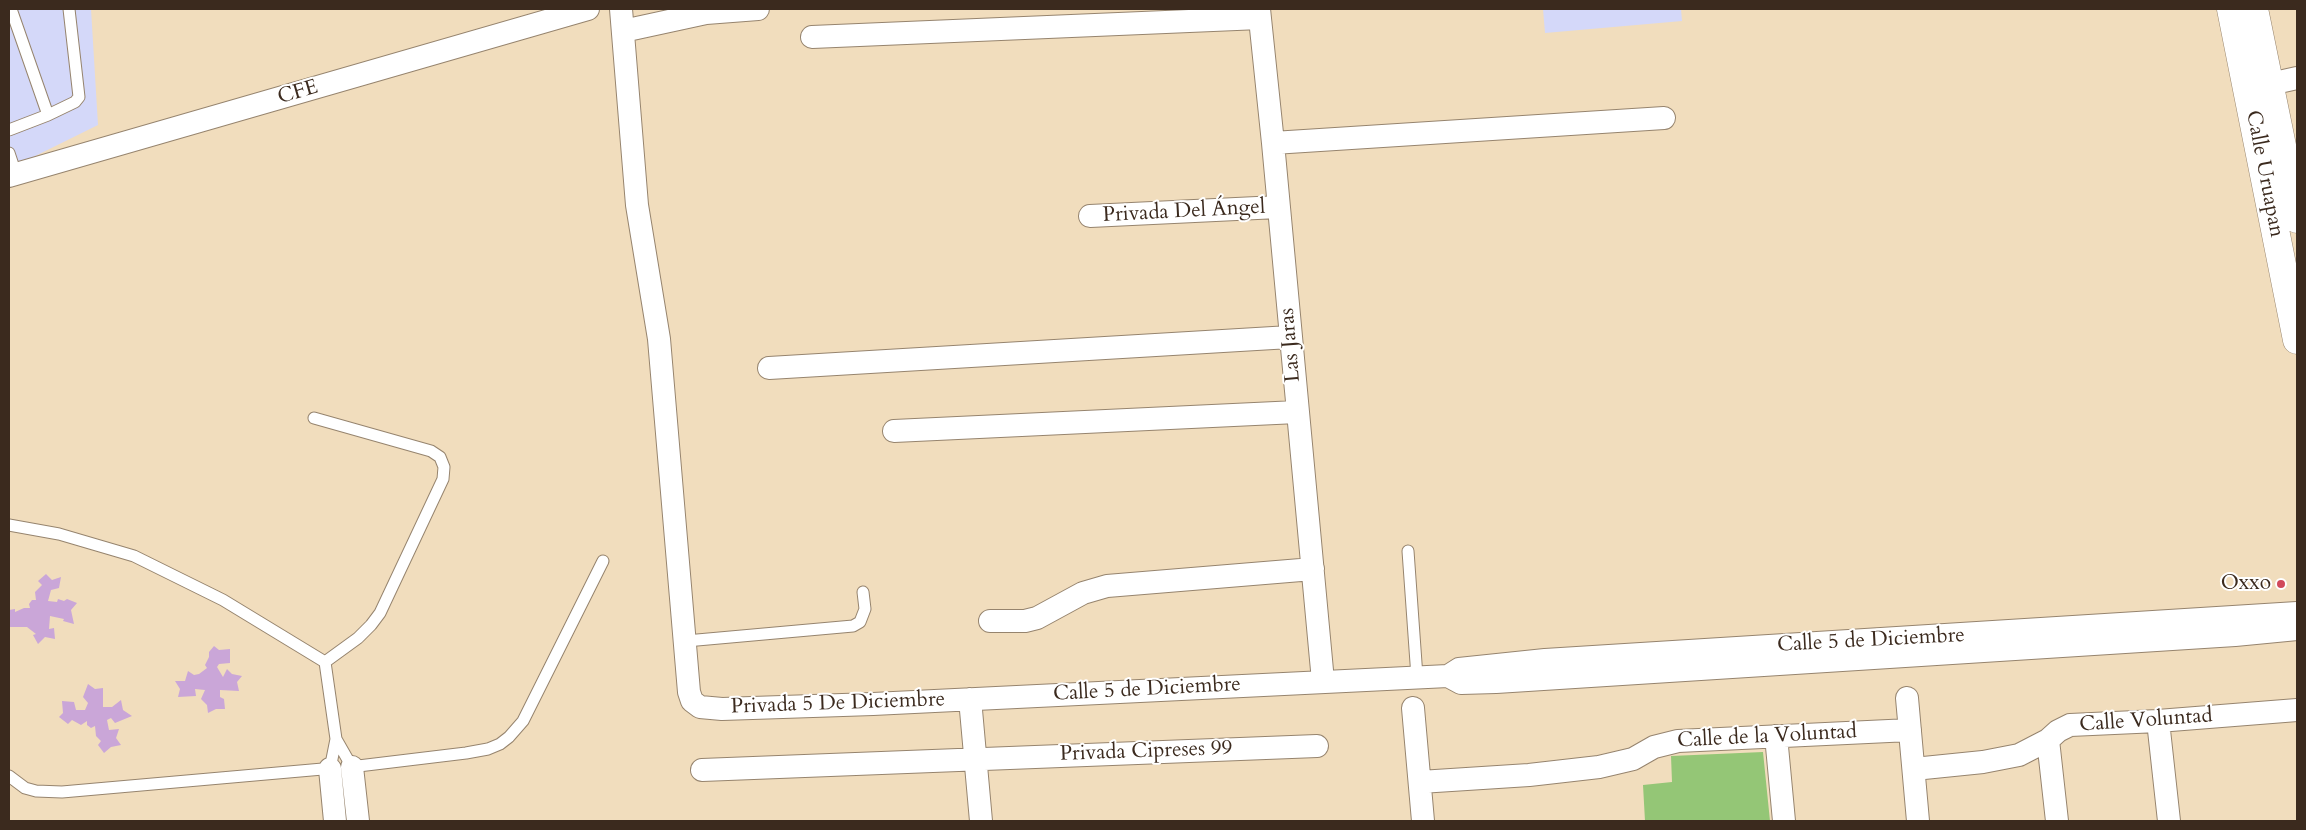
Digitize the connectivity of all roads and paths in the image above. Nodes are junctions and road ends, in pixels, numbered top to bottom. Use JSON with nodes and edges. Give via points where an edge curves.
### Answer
{"nodes":[{"id":1,"x":11,"y":9,"type":"edge"},
{"id":2,"x":69,"y":9,"type":"edge"},
{"id":3,"x":588,"y":9,"type":"edge"},
{"id":4,"x":758,"y":9,"type":"edge"},
{"id":5,"x":2231,"y":9,"type":"edge"},
{"id":6,"x":2254,"y":9,"type":"edge"},
{"id":7,"x":1260,"y":13,"type":"edge"},
{"id":8,"x":622,"y":20,"type":"edge"},
{"id":9,"x":812,"y":37,"type":"dead end"},
{"id":10,"x":2297,"y":78,"type":"edge"},
{"id":11,"x":2270,"y":84,"type":"junction"},
{"id":12,"x":48,"y":115,"type":"junction"},
{"id":13,"x":1664,"y":118,"type":"dead end"},
{"id":14,"x":9,"y":130,"type":"edge"},
{"id":15,"x":1274,"y":143,"type":"junction"},
{"id":16,"x":9,"y":153,"type":"edge"},
{"id":17,"x":13,"y":175,"type":"edge"},
{"id":18,"x":1278,"y":207,"type":"junction"},
{"id":19,"x":2297,"y":212,"type":"edge"},
{"id":20,"x":1090,"y":216,"type":"dead end"},
{"id":21,"x":1290,"y":338,"type":"junction"},
{"id":22,"x":2297,"y":340,"type":"edge"},
{"id":23,"x":769,"y":368,"type":"dead end"},
{"id":24,"x":1297,"y":412,"type":"junction"},
{"id":25,"x":314,"y":418,"type":"dead end"},
{"id":26,"x":894,"y":431,"type":"dead end"},
{"id":27,"x":9,"y":525,"type":"edge"},
{"id":28,"x":1408,"y":551,"type":"dead end"},
{"id":29,"x":603,"y":561,"type":"dead end"},
{"id":30,"x":1314,"y":570,"type":"junction"},
{"id":31,"x":863,"y":592,"type":"dead end"},
{"id":32,"x":2297,"y":613,"type":"edge"},
{"id":33,"x":990,"y":621,"type":"dead end"},
{"id":34,"x":2297,"y":629,"type":"edge"},
{"id":35,"x":686,"y":641,"type":"junction"},
{"id":36,"x":325,"y":662,"type":"junction"},
{"id":37,"x":1448,"y":676,"type":"junction"},
{"id":38,"x":1417,"y":677,"type":"junction"},
{"id":39,"x":1323,"y":681,"type":"junction"},
{"id":40,"x":1907,"y":698,"type":"dead end"},
{"id":41,"x":970,"y":699,"type":"junction"},
{"id":42,"x":1413,"y":708,"type":"dead end"},
{"id":43,"x":2297,"y":710,"type":"edge"},
{"id":44,"x":2158,"y":721,"type":"junction"},
{"id":45,"x":1910,"y":730,"type":"junction"},
{"id":46,"x":1776,"y":736,"type":"junction"},
{"id":47,"x":336,"y":739,"type":"junction"},
{"id":48,"x":2048,"y":740,"type":"junction"},
{"id":49,"x":1317,"y":746,"type":"dead end"},
{"id":50,"x":976,"y":758,"type":"junction"},
{"id":51,"x":341,"y":768,"type":"junction"},
{"id":52,"x":702,"y":770,"type":"dead end"},
{"id":53,"x":1914,"y":770,"type":"junction"},
{"id":54,"x":9,"y":776,"type":"edge"},
{"id":55,"x":1420,"y":782,"type":"junction"},
{"id":56,"x":335,"y":821,"type":"edge"},
{"id":57,"x":358,"y":821,"type":"edge"},
{"id":58,"x":982,"y":821,"type":"edge"},
{"id":59,"x":1423,"y":821,"type":"edge"},
{"id":60,"x":1784,"y":821,"type":"edge"},
{"id":61,"x":1918,"y":821,"type":"edge"},
{"id":62,"x":2057,"y":821,"type":"edge"},
{"id":63,"x":2169,"y":821,"type":"edge"}],
"edges":[{"from":1,"to":12,"type":"lane"},
{"from":2,"to":12,"type":"lane","via":[[79,97]]},
{"from":3,"to":17,"type":"street","name":"CFE"},
{"from":4,"to":8,"type":"street"},
{"from":5,"to":22,"type":"main road","name":"Calle Uruapan"},
{"from":6,"to":11,"type":"main road","name":"Calle Uruapan"},
{"from":7,"to":9,"type":"street"},
{"from":7,"to":15,"type":"street","name":"Las Jaras"},
{"from":8,"to":35,"type":"street","via":[[637,205],[659,339]]},
{"from":10,"to":11,"type":"street"},
{"from":11,"to":19,"type":"main road","name":"Calle Uruapan"},
{"from":12,"to":14,"type":"lane"},
{"from":13,"to":15,"type":"street"},
{"from":15,"to":18,"type":"street","name":"Las Jaras"},
{"from":16,"to":17,"type":"lane"},
{"from":18,"to":20,"type":"street","name":"Privada Del Ángel"},
{"from":18,"to":21,"type":"street","name":"Las Jaras"},
{"from":21,"to":23,"type":"street"},
{"from":21,"to":24,"type":"street","name":"Las Jaras"},
{"from":24,"to":26,"type":"street"},
{"from":24,"to":30,"type":"street","name":"Las Jaras"},
{"from":25,"to":36,"type":"lane","via":[[431,451],[440,457],[444,468],[443,479],[380,613],[358,638]]},
{"from":27,"to":36,"type":"lane","via":[[59,534],[134,556],[223,600]]},
{"from":28,"to":38,"type":"lane"},
{"from":29,"to":51,"type":"lane","via":[[523,721],[500,744],[466,753]]},
{"from":30,"to":33,"type":"street","via":[[1107,586],[1083,592],[1037,618]]},
{"from":30,"to":39,"type":"street","name":"Las Jaras"},
{"from":31,"to":35,"type":"lane","via":[[864,609],[860,622],[854,626]]},
{"from":32,"to":37,"type":"street","name":"Calle 5 de Diciembre","via":[[1545,660],[1471,667],[1459,669]]},
{"from":34,"to":37,"type":"street","name":"Calle 5 de Diciembre","via":[[1496,682],[1461,683]]},
{"from":35,"to":41,"type":"street","name":"Privada 5 De Diciembre","via":[[689,692],[692,700],[707,709]]},
{"from":36,"to":47,"type":"lane"},
{"from":37,"to":38,"type":"street","name":"Calle 5 de Diciembre"},
{"from":38,"to":39,"type":"street","name":"Calle 5 de Diciembre"},
{"from":39,"to":41,"type":"street","name":"Calle 5 de Diciembre"},
{"from":40,"to":45,"type":"street"},
{"from":41,"to":50,"type":"street"},
{"from":42,"to":55,"type":"street"},
{"from":43,"to":44,"type":"street","name":"Calle Voluntad"},
{"from":44,"to":48,"type":"street","name":"Calle Voluntad","via":[[2070,725]]},
{"from":44,"to":63,"type":"street"},
{"from":45,"to":46,"type":"street","name":"Calle de la Voluntad"},
{"from":45,"to":53,"type":"street"},
{"from":46,"to":55,"type":"street","name":"Calle de la Voluntad","via":[[1678,741],[1654,747],[1618,764],[1599,767]]},
{"from":46,"to":60,"type":"street"},
{"from":47,"to":51,"type":"lane"},
{"from":47,"to":51,"type":"lane"},
{"from":48,"to":53,"type":"street","name":"Calle Voluntad","via":[[2011,756]]},
{"from":48,"to":62,"type":"street"},
{"from":49,"to":50,"type":"street","name":"Privada Cipreses 99"},
{"from":50,"to":52,"type":"street","name":"Privada Cipreses 99"},
{"from":50,"to":58,"type":"street"},
{"from":51,"to":54,"type":"lane","via":[[62,792],[25,788]]},
{"from":51,"to":56,"type":"street","via":[[333,799]]},
{"from":51,"to":57,"type":"street","via":[[356,797]]},
{"from":53,"to":61,"type":"street"},
{"from":55,"to":59,"type":"street"}]}
